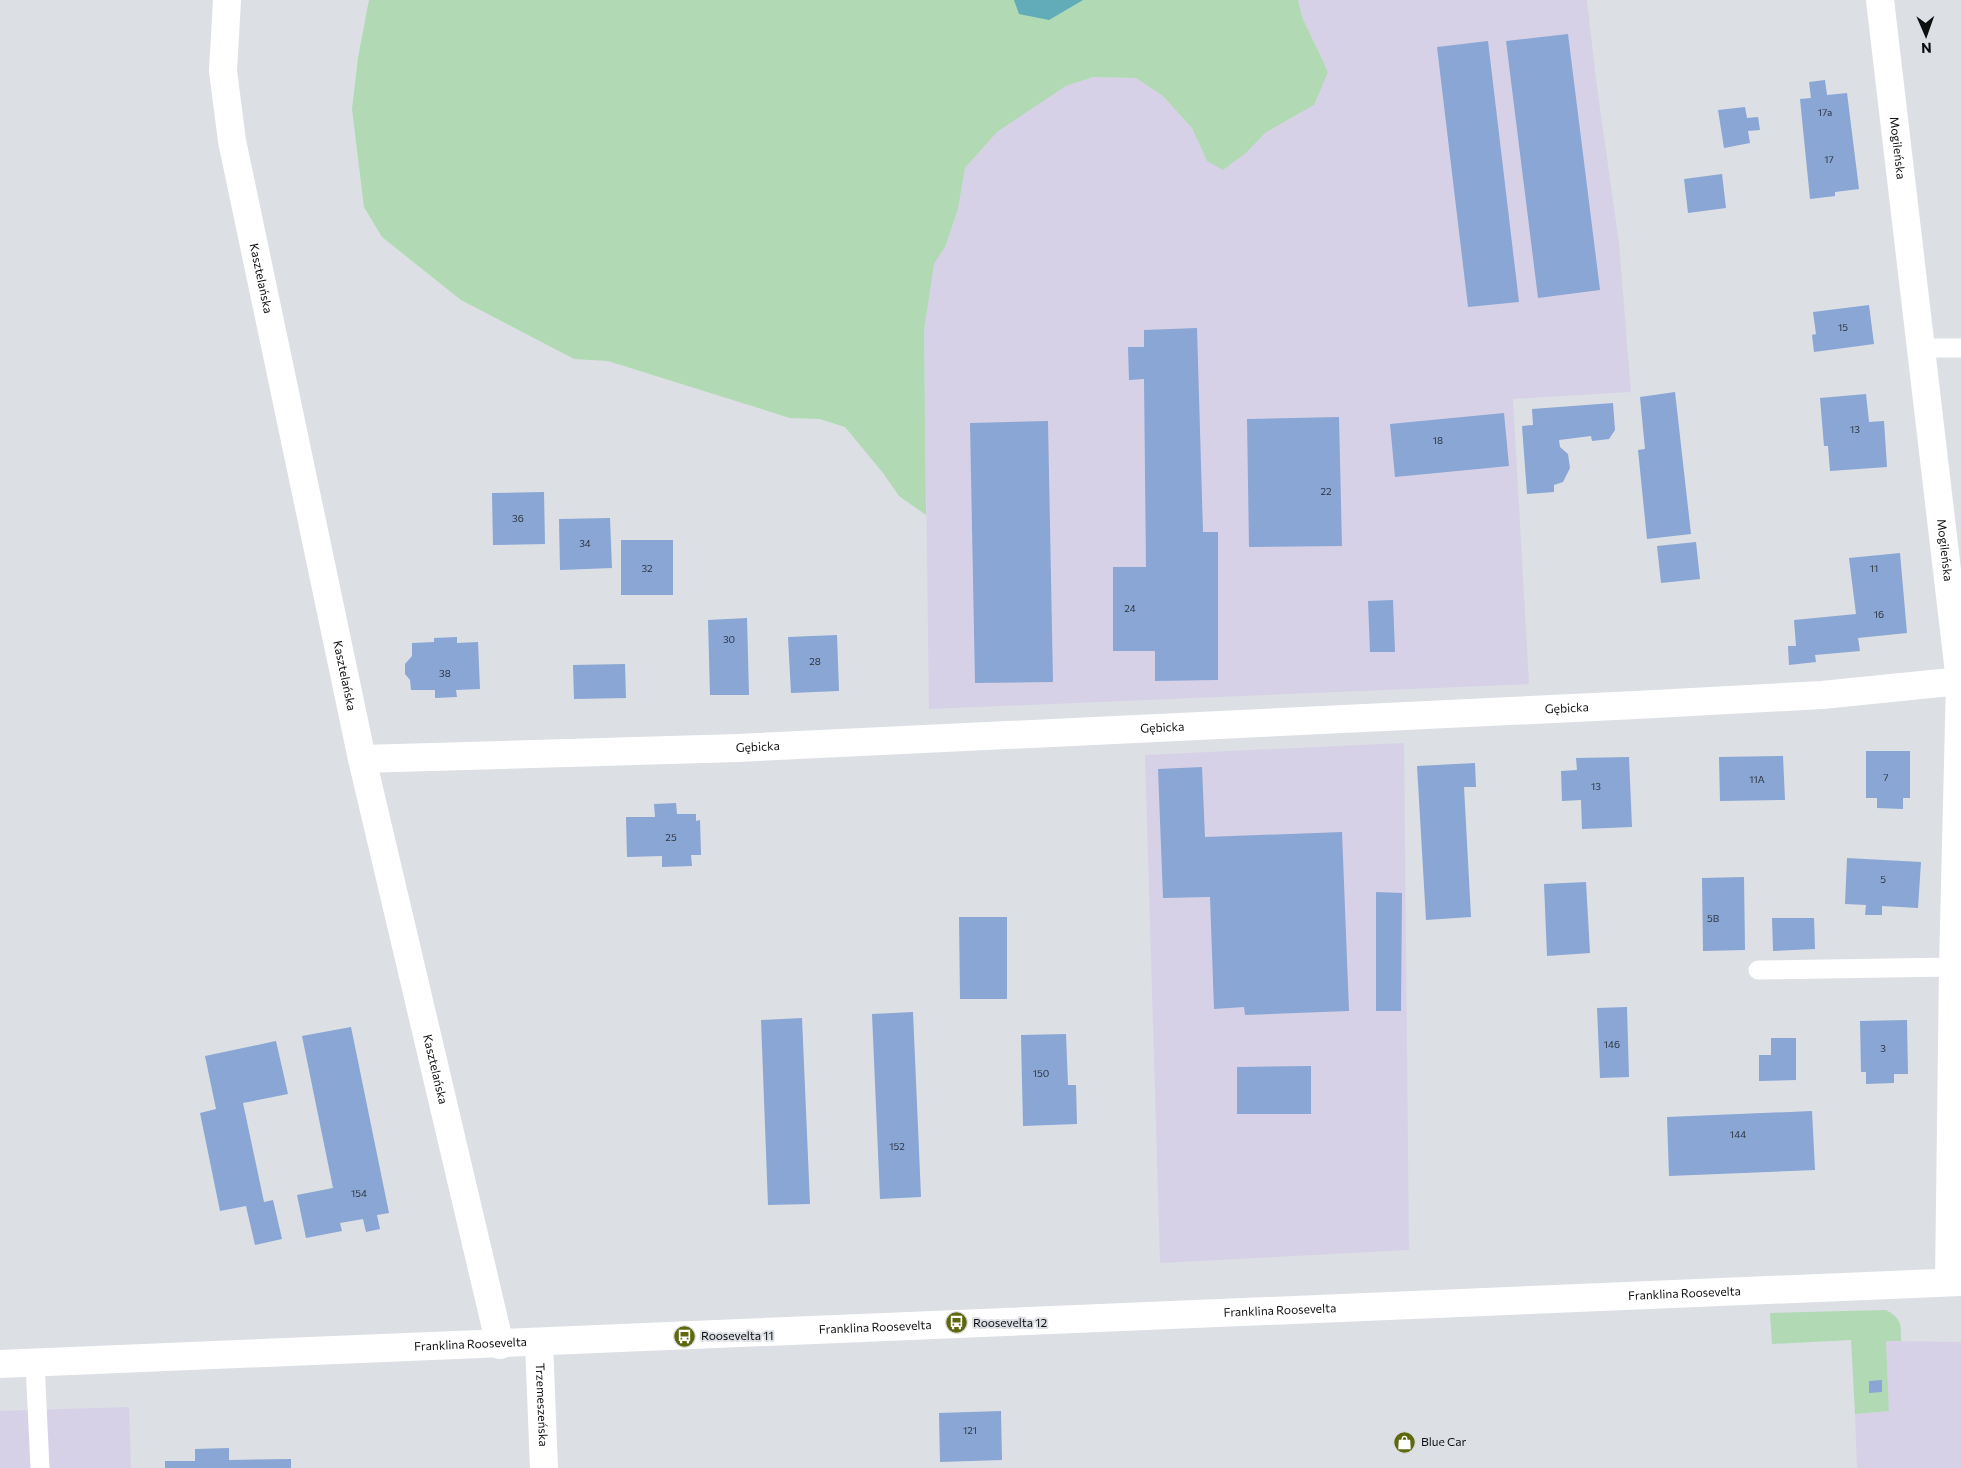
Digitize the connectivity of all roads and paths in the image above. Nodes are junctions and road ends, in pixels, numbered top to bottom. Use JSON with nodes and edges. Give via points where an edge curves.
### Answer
{"nodes":[{"id":1,"x":226,"y":0,"type":"edge"},
{"id":2,"x":1880,"y":0,"type":"edge"},
{"id":3,"x":1920,"y":348,"type":"junction"},
{"id":4,"x":1961,"y":348,"type":"edge"},
{"id":5,"x":1960,"y":681,"type":"edge"},
{"id":6,"x":362,"y":759,"type":"junction"},
{"id":7,"x":1952,"y":967,"type":"junction"},
{"id":8,"x":1758,"y":970,"type":"dead end"},
{"id":9,"x":1955,"y":1282,"type":"edge"},
{"id":10,"x":539,"y":1343,"type":"junction"},
{"id":11,"x":500,"y":1345,"type":"junction"},
{"id":12,"x":35,"y":1363,"type":"junction"},
{"id":13,"x":0,"y":1364,"type":"edge"},
{"id":14,"x":40,"y":1468,"type":"edge"},
{"id":15,"x":544,"y":1468,"type":"edge"}],
"edges":[{"from":1,"to":6,"type":"street","name":"Kasztelańska","via":[[223,71],[232,141]]},
{"from":2,"to":3,"type":"street","name":"Mogileńska"},
{"from":3,"to":4,"type":"lane"},
{"from":3,"to":5,"type":"street","name":"Mogileńska"},
{"from":5,"to":6,"type":"street","name":"Gębicka","via":[[1822,695],[1616,706],[738,748]]},
{"from":5,"to":7,"type":"street","name":"Mogileńska"},
{"from":6,"to":11,"type":"street","name":"Kasztelańska"},
{"from":7,"to":8,"type":"lane"},
{"from":7,"to":9,"type":"street","name":"Mogileńska"},
{"from":9,"to":10,"type":"street","name":"Franklina Roosevelta"},
{"from":10,"to":11,"type":"street","name":"Franklina Roosevelta"},
{"from":10,"to":15,"type":"street","name":"Trzemeszeńska"},
{"from":11,"to":12,"type":"street","name":"Franklina Roosevelta"},
{"from":12,"to":13,"type":"street","name":"Franklina Roosevelta"},
{"from":12,"to":14,"type":"lane"}]}
